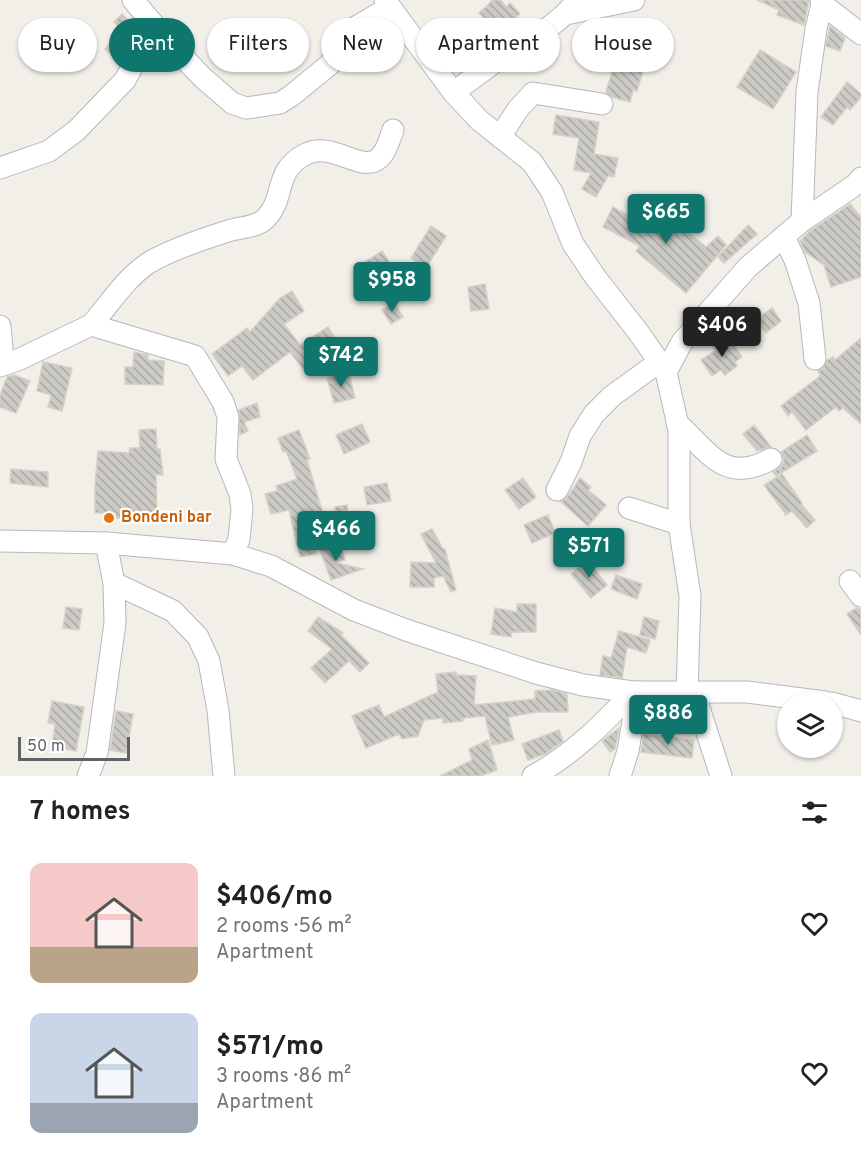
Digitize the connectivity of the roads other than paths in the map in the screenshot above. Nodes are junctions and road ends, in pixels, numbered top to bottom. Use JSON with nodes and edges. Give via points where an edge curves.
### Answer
{"nodes":[{"id":1,"x":133,"y":0,"type":"edge"},
{"id":2,"x":634,"y":0,"type":"edge"},
{"id":3,"x":822,"y":2,"type":"edge"},
{"id":4,"x":388,"y":3,"type":"edge"},
{"id":5,"x":572,"y":7,"type":"edge"},
{"id":6,"x":148,"y":18,"type":"edge"},
{"id":7,"x":861,"y":34,"type":"edge"},
{"id":8,"x":195,"y":70,"type":"edge"},
{"id":9,"x":129,"y":72,"type":"edge"},
{"id":10,"x":453,"y":92,"type":"junction"},
{"id":11,"x":602,"y":104,"type":"dead end"},
{"id":12,"x":393,"y":130,"type":"dead end"},
{"id":13,"x":500,"y":137,"type":"junction"},
{"id":14,"x":0,"y":168,"type":"edge"},
{"id":15,"x":861,"y":178,"type":"edge"},
{"id":16,"x":802,"y":221,"type":"junction"},
{"id":17,"x":784,"y":237,"type":"junction"},
{"id":18,"x":91,"y":325,"type":"junction"},
{"id":19,"x":0,"y":326,"type":"edge"},
{"id":20,"x":0,"y":355,"type":"edge"},
{"id":21,"x":815,"y":359,"type":"dead end"},
{"id":22,"x":0,"y":366,"type":"edge"},
{"id":23,"x":663,"y":367,"type":"junction"},
{"id":24,"x":677,"y":423,"type":"junction"},
{"id":25,"x":771,"y":459,"type":"dead end"},
{"id":26,"x":556,"y":490,"type":"dead end"},
{"id":27,"x":628,"y":508,"type":"dead end"},
{"id":28,"x":679,"y":524,"type":"junction"},
{"id":29,"x":0,"y":541,"type":"edge"},
{"id":30,"x":106,"y":543,"type":"junction"},
{"id":31,"x":233,"y":554,"type":"junction"},
{"id":32,"x":114,"y":583,"type":"junction"},
{"id":33,"x":636,"y":692,"type":"junction"},
{"id":34,"x":691,"y":692,"type":"junction"},
{"id":35,"x":777,"y":696,"type":"edge"},
{"id":36,"x":843,"y":706,"type":"edge"},
{"id":37,"x":861,"y":711,"type":"edge"},
{"id":38,"x":88,"y":776,"type":"edge"},
{"id":39,"x":224,"y":776,"type":"edge"},
{"id":40,"x":533,"y":776,"type":"edge"},
{"id":41,"x":620,"y":776,"type":"edge"},
{"id":42,"x":721,"y":776,"type":"edge"}],
"edges":[{"from":1,"to":6,"type":"street"},
{"from":2,"to":5,"type":"street"},
{"from":3,"to":7,"type":"street"},
{"from":3,"to":16,"type":"street","via":[[807,92]]},
{"from":4,"to":8,"type":"street","via":[[356,27],[329,65],[280,103],[246,108],[232,103]]},
{"from":4,"to":10,"type":"street"},
{"from":5,"to":10,"type":"street","via":[[535,38]]},
{"from":9,"to":14,"type":"street","via":[[77,130],[49,151]]},
{"from":10,"to":13,"type":"street"},
{"from":11,"to":13,"type":"street","via":[[533,93]]},
{"from":12,"to":18,"type":"street","via":[[382,155],[368,164],[327,151],[303,155],[286,171],[274,207],[260,224],[228,231],[147,264]]},
{"from":13,"to":23,"type":"street","via":[[532,162],[552,192],[573,244]]},
{"from":15,"to":16,"type":"street"},
{"from":16,"to":17,"type":"street"},
{"from":17,"to":21,"type":"street","via":[[809,303]]},
{"from":17,"to":23,"type":"street","via":[[729,287]]},
{"from":18,"to":22,"type":"street"},
{"from":18,"to":31,"type":"street","via":[[183,351],[195,356],[203,367],[228,417],[226,459],[242,509],[239,540]]},
{"from":19,"to":20,"type":"street"},
{"from":23,"to":24,"type":"street"},
{"from":23,"to":26,"type":"street","via":[[612,396],[594,414]]},
{"from":24,"to":25,"type":"street","via":[[715,459],[732,469],[747,469]]},
{"from":24,"to":28,"type":"street"},
{"from":27,"to":28,"type":"street"},
{"from":28,"to":34,"type":"street","via":[[690,596]]},
{"from":29,"to":30,"type":"street"},
{"from":30,"to":31,"type":"street"},
{"from":30,"to":32,"type":"street"},
{"from":31,"to":33,"type":"street","via":[[271,566],[354,610],[406,630],[536,673]]},
{"from":32,"to":38,"type":"street","via":[[115,623],[107,687],[96,753]]},
{"from":32,"to":39,"type":"street","via":[[173,611],[198,637],[209,661]]},
{"from":33,"to":34,"type":"street"},
{"from":33,"to":40,"type":"street","via":[[597,730]]},
{"from":33,"to":41,"type":"street","via":[[628,751]]},
{"from":34,"to":35,"type":"street"},
{"from":34,"to":42,"type":"street"},
{"from":36,"to":37,"type":"street"}]}
